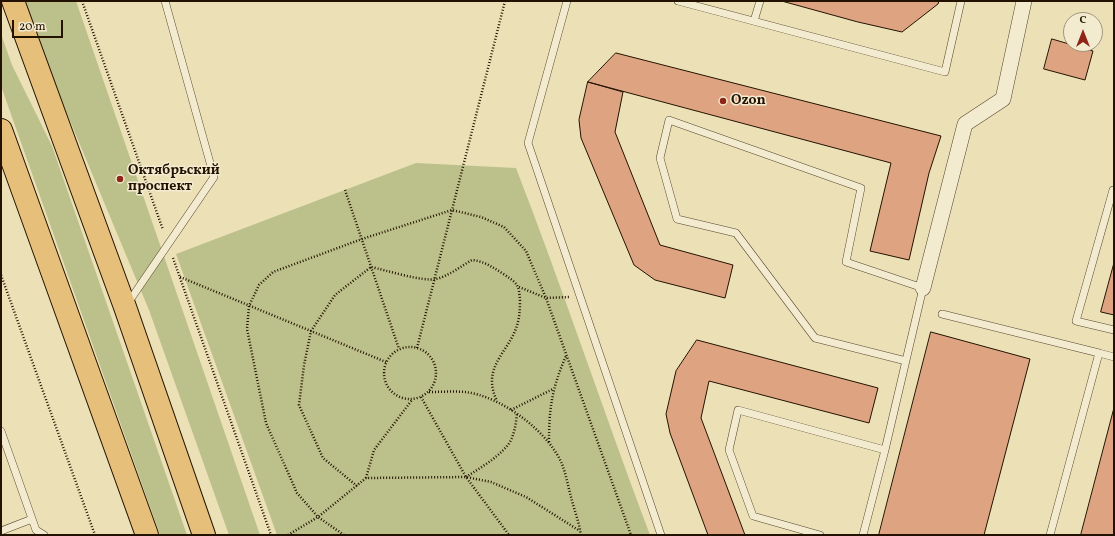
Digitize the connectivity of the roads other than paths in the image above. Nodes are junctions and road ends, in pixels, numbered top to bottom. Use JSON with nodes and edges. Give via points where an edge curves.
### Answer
{"nodes":[{"id":1,"x":13,"y":1,"type":"edge"},
{"id":2,"x":165,"y":1,"type":"edge"},
{"id":3,"x":567,"y":1,"type":"edge"},
{"id":4,"x":678,"y":1,"type":"edge"},
{"id":5,"x":760,"y":1,"type":"edge"},
{"id":6,"x":961,"y":1,"type":"edge"},
{"id":7,"x":1024,"y":1,"type":"edge"},
{"id":8,"x":754,"y":21,"type":"junction"},
{"id":9,"x":3,"y":144,"type":"edge"},
{"id":10,"x":1114,"y":190,"type":"edge"},
{"id":11,"x":923,"y":288,"type":"junction"},
{"id":12,"x":125,"y":307,"type":"junction"},
{"id":13,"x":942,"y":314,"type":"dead end"},
{"id":14,"x":1114,"y":330,"type":"edge"},
{"id":15,"x":1099,"y":353,"type":"junction"},
{"id":16,"x":1114,"y":357,"type":"edge"},
{"id":17,"x":906,"y":361,"type":"junction"},
{"id":18,"x":1,"y":431,"type":"edge"},
{"id":19,"x":885,"y":450,"type":"junction"},
{"id":20,"x":32,"y":519,"type":"junction"},
{"id":21,"x":1,"y":531,"type":"edge"},
{"id":22,"x":37,"y":533,"type":"edge"},
{"id":23,"x":44,"y":535,"type":"edge"},
{"id":24,"x":147,"y":535,"type":"edge"},
{"id":25,"x":204,"y":535,"type":"edge"},
{"id":26,"x":661,"y":535,"type":"edge"},
{"id":27,"x":820,"y":535,"type":"edge"},
{"id":28,"x":863,"y":535,"type":"edge"},
{"id":29,"x":1050,"y":535,"type":"edge"}],
"edges":[{"from":1,"to":12,"type":"main road"},
{"from":2,"to":12,"type":"lane","via":[[214,177]]},
{"from":3,"to":26,"type":"lane","via":[[528,143]]},
{"from":4,"to":8,"type":"lane"},
{"from":5,"to":8,"type":"lane"},
{"from":6,"to":8,"type":"lane","via":[[945,72]]},
{"from":7,"to":11,"type":"street","via":[[1003,99],[965,124]]},
{"from":9,"to":24,"type":"main road"},
{"from":10,"to":14,"type":"lane","via":[[1076,321]]},
{"from":11,"to":17,"type":"lane"},
{"from":11,"to":17,"type":"lane","via":[[846,262],[861,188],[669,120],[660,158],[677,219],[736,233],[815,338]]},
{"from":12,"to":25,"type":"main road"},
{"from":13,"to":15,"type":"lane"},
{"from":15,"to":16,"type":"lane"},
{"from":15,"to":29,"type":"lane"},
{"from":17,"to":19,"type":"lane"},
{"from":18,"to":20,"type":"lane"},
{"from":19,"to":27,"type":"lane","via":[[738,410],[729,450],[753,516]]},
{"from":19,"to":28,"type":"lane"},
{"from":20,"to":21,"type":"lane"},
{"from":20,"to":22,"type":"lane"},
{"from":22,"to":23,"type":"lane"}]}
